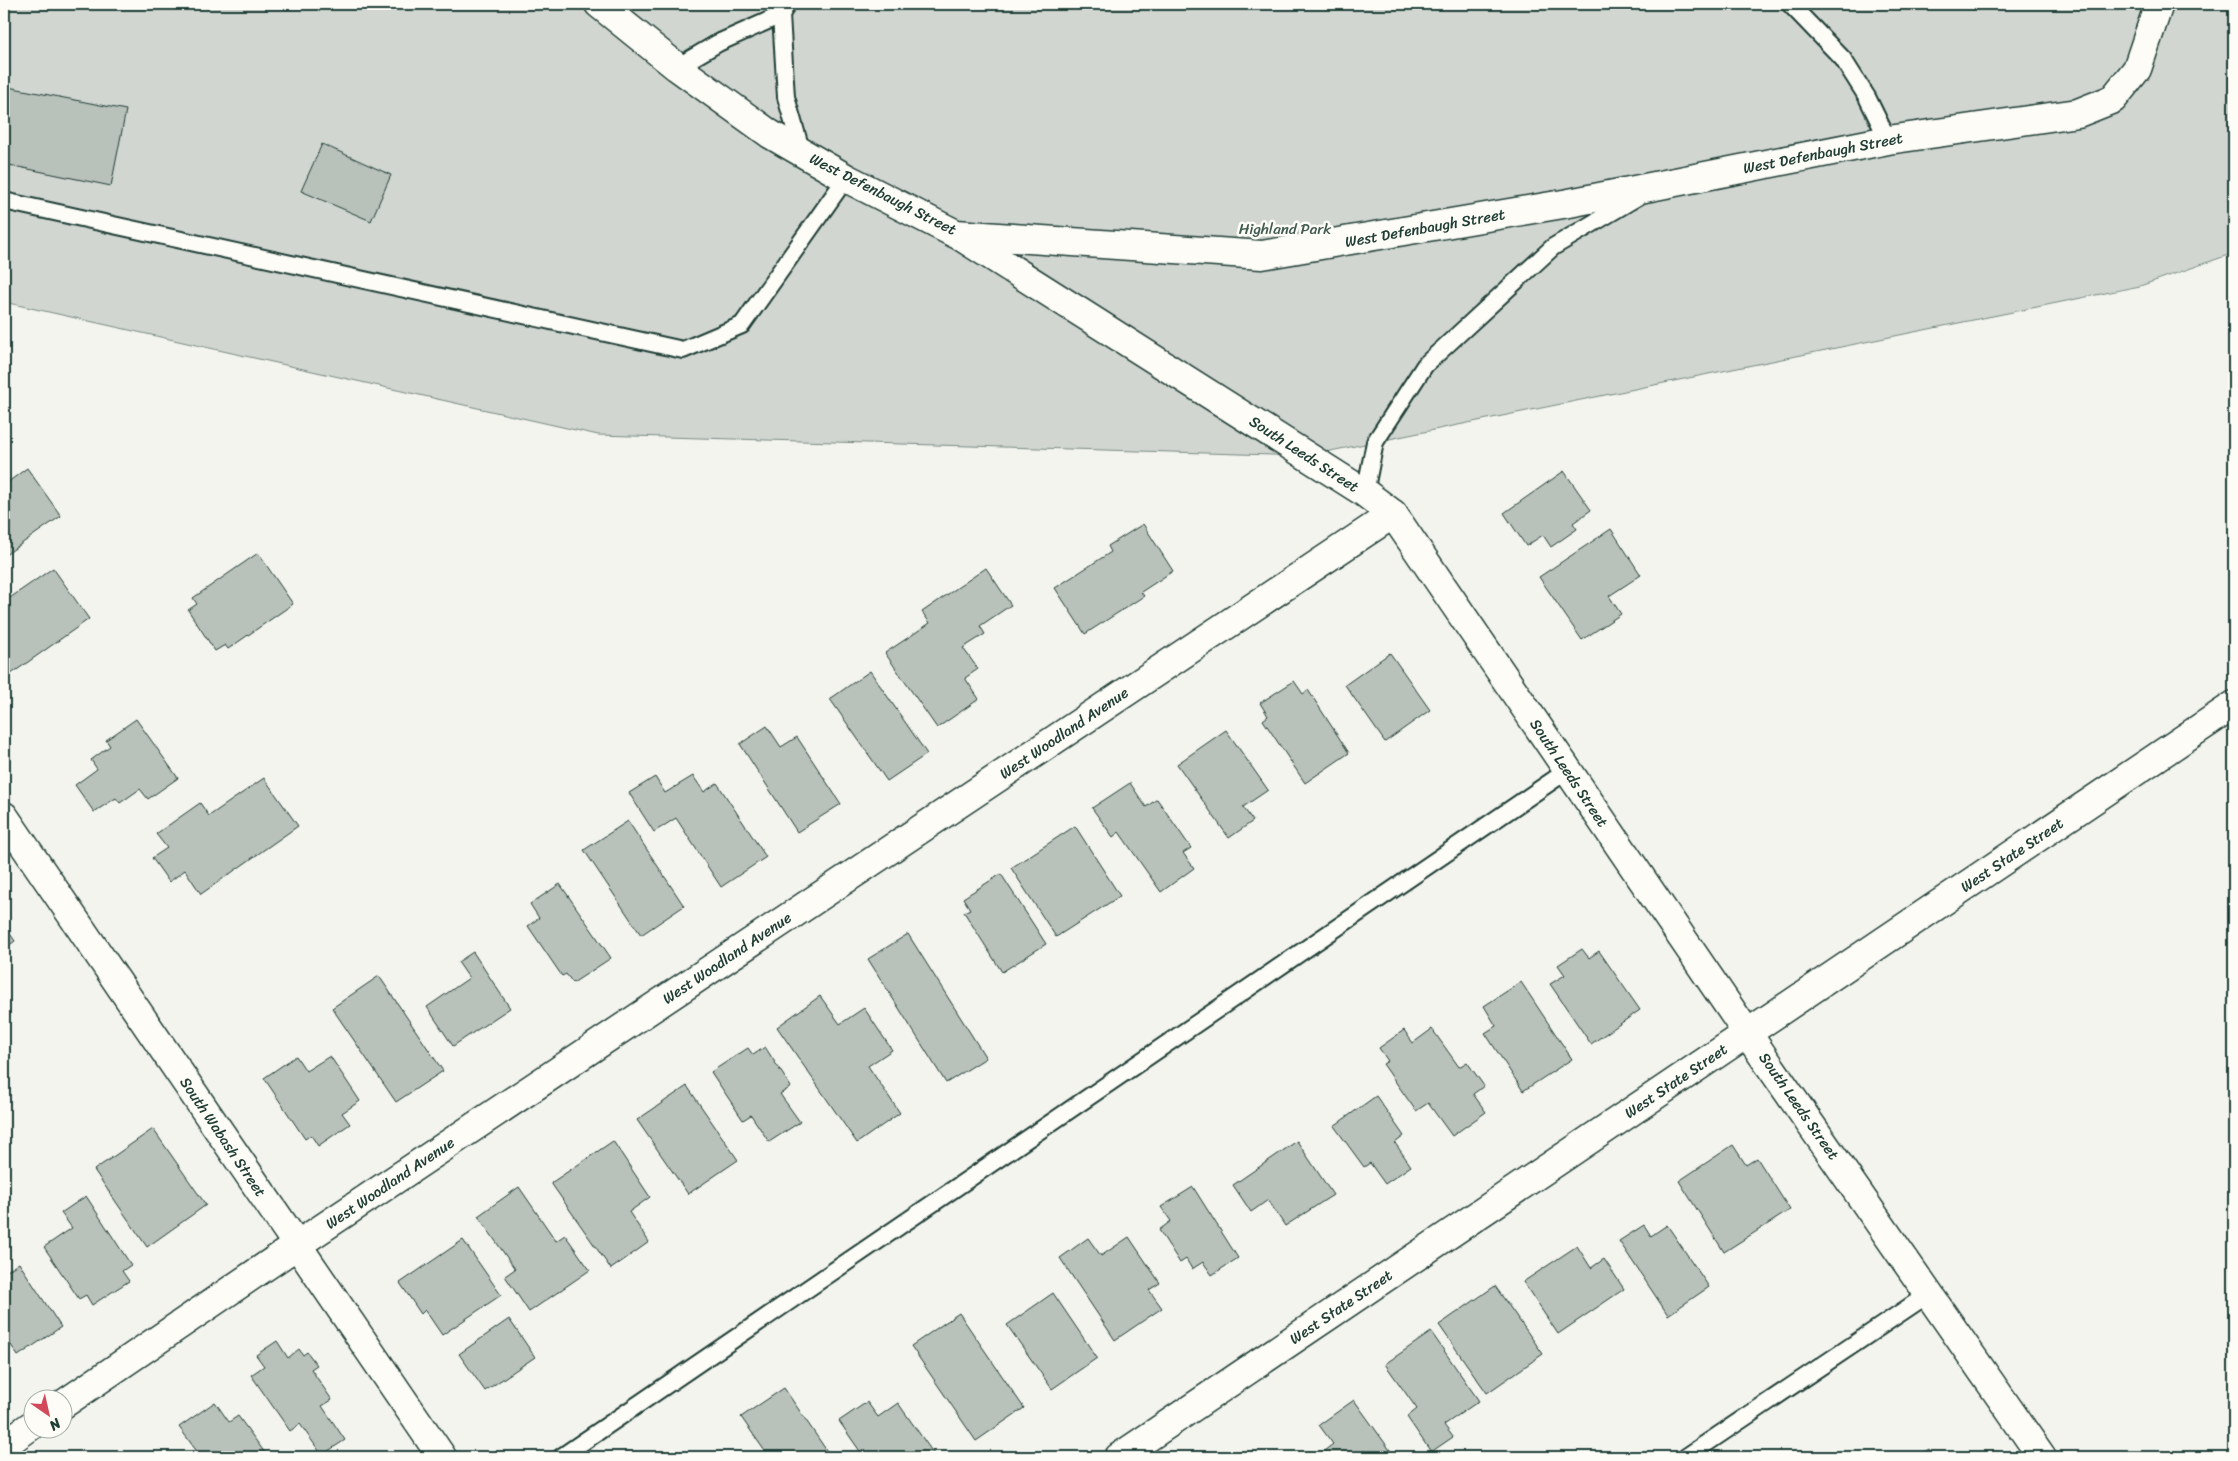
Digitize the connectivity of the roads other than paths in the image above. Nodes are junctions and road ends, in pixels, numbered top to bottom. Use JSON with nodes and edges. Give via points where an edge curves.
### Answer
{"nodes":[{"id":1,"x":599,"y":4,"type":"edge"},
{"id":2,"x":1790,"y":4,"type":"edge"},
{"id":3,"x":2159,"y":4,"type":"edge"},
{"id":4,"x":784,"y":10,"type":"edge"},
{"id":5,"x":676,"y":66,"type":"junction"},
{"id":6,"x":1888,"y":140,"type":"junction"},
{"id":7,"x":802,"y":153,"type":"junction"},
{"id":8,"x":846,"y":178,"type":"junction"},
{"id":9,"x":1660,"y":184,"type":"junction"},
{"id":10,"x":4,"y":201,"type":"edge"},
{"id":11,"x":956,"y":234,"type":"junction"},
{"id":12,"x":1365,"y":493,"type":"junction"},
{"id":13,"x":1393,"y":514,"type":"junction"},
{"id":14,"x":2234,"y":705,"type":"edge"},
{"id":15,"x":1568,"y":770,"type":"junction"},
{"id":16,"x":4,"y":816,"type":"edge"},
{"id":17,"x":1747,"y":1033,"type":"junction"},
{"id":18,"x":297,"y":1245,"type":"junction"},
{"id":19,"x":1930,"y":1293,"type":"junction"},
{"id":20,"x":72,"y":1398,"type":"edge"},
{"id":21,"x":22,"y":1432,"type":"edge"},
{"id":22,"x":4,"y":1445,"type":"edge"},
{"id":23,"x":442,"y":1457,"type":"edge"},
{"id":24,"x":561,"y":1457,"type":"edge"},
{"id":25,"x":1119,"y":1457,"type":"edge"},
{"id":26,"x":1686,"y":1457,"type":"edge"},
{"id":27,"x":2042,"y":1457,"type":"edge"}],
"edges":[{"from":1,"to":5,"type":"street","name":"West Defenbaugh Street"},
{"from":2,"to":6,"type":"lane","via":[[1843,59],[1867,97]]},
{"from":3,"to":6,"type":"street","name":"West Defenbaugh Street","via":[[2138,69],[2113,99],[2078,113]]},
{"from":4,"to":5,"type":"lane"},
{"from":4,"to":7,"type":"lane","via":[[786,97]]},
{"from":5,"to":7,"type":"street","name":"West Defenbaugh Street","via":[[770,134]]},
{"from":6,"to":9,"type":"street","name":"West Defenbaugh Street"},
{"from":7,"to":8,"type":"street","name":"West Defenbaugh Street"},
{"from":8,"to":10,"type":"lane","via":[[742,325],[682,350]]},
{"from":8,"to":11,"type":"street","name":"West Defenbaugh Street"},
{"from":9,"to":11,"type":"street","name":"West Defenbaugh Street","via":[[1569,203],[1262,255]]},
{"from":9,"to":12,"type":"lane","via":[[1553,247],[1425,365],[1375,442]]},
{"from":11,"to":12,"type":"street","name":"South Leeds Street"},
{"from":12,"to":13,"type":"street","name":"South Leeds Street"},
{"from":13,"to":15,"type":"street","name":"South Leeds Street"},
{"from":13,"to":18,"type":"street","name":"West Woodland Avenue"},
{"from":14,"to":17,"type":"street","name":"West State Street"},
{"from":15,"to":17,"type":"street","name":"South Leeds Street"},
{"from":15,"to":24,"type":"lane"},
{"from":16,"to":18,"type":"street","name":"South Wabash Street"},
{"from":17,"to":19,"type":"street","name":"South Leeds Street"},
{"from":17,"to":25,"type":"street","name":"West State Street"},
{"from":18,"to":20,"type":"street","name":"West Woodland Avenue"},
{"from":18,"to":23,"type":"street","name":"South Wabash Street"},
{"from":19,"to":26,"type":"lane"},
{"from":19,"to":27,"type":"street","name":"South Leeds Street"},
{"from":21,"to":22,"type":"street"}]}
